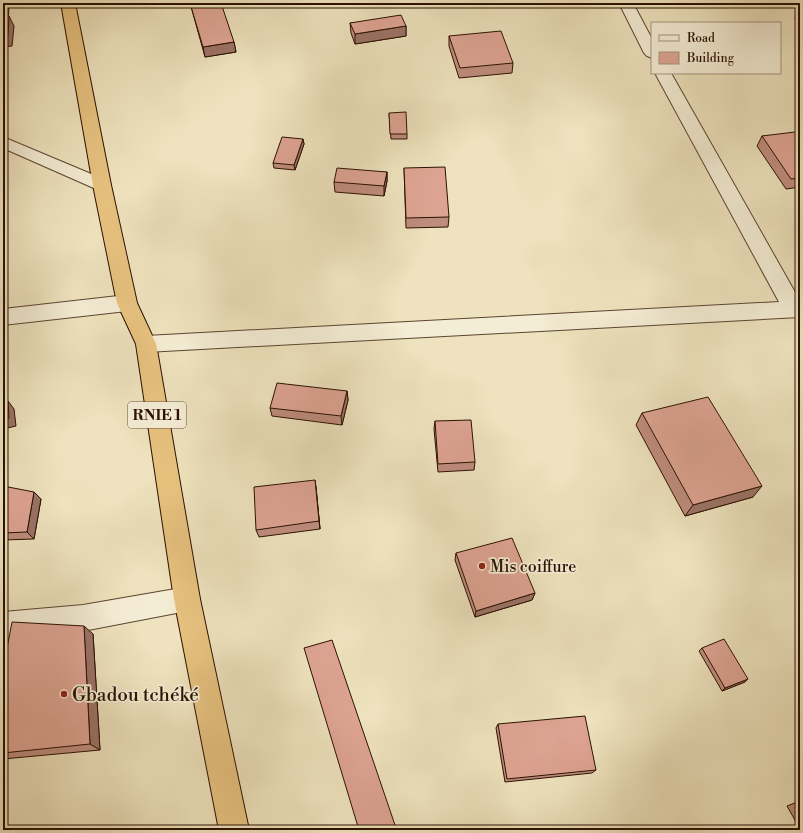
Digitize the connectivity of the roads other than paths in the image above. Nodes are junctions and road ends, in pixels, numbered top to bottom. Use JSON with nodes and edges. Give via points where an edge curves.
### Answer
{"nodes":[{"id":1,"x":68,"y":3,"type":"edge"},
{"id":2,"x":626,"y":3,"type":"edge"},
{"id":3,"x":651,"y":51,"type":"edge"},
{"id":4,"x":664,"y":74,"type":"edge"},
{"id":5,"x":3,"y":142,"type":"edge"},
{"id":6,"x":102,"y":185,"type":"junction"},
{"id":7,"x":127,"y":303,"type":"junction"},
{"id":8,"x":797,"y":309,"type":"edge"},
{"id":9,"x":3,"y":317,"type":"edge"},
{"id":10,"x":146,"y":344,"type":"junction"},
{"id":11,"x":187,"y":599,"type":"junction"},
{"id":12,"x":3,"y":625,"type":"edge"},
{"id":13,"x":234,"y":830,"type":"edge"}],
"edges":[{"from":1,"to":6,"type":"highway","number":"RNIE 1"},
{"from":2,"to":3,"type":"street"},
{"from":4,"to":8,"type":"street"},
{"from":5,"to":6,"type":"street"},
{"from":6,"to":7,"type":"highway","number":"RNIE 1"},
{"from":7,"to":9,"type":"street"},
{"from":7,"to":10,"type":"highway","number":"RNIE 1"},
{"from":8,"to":10,"type":"street"},
{"from":10,"to":11,"type":"highway","number":"RNIE 1"},
{"from":11,"to":12,"type":"street","via":[[83,618]]},
{"from":11,"to":13,"type":"highway","number":"RNIE 1"}]}
